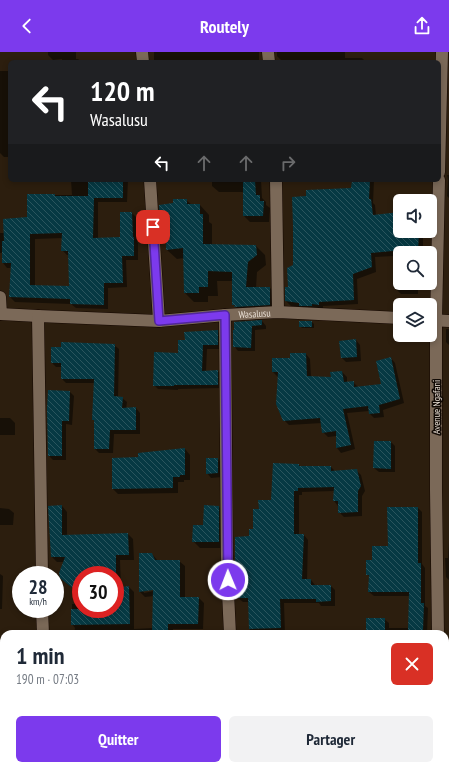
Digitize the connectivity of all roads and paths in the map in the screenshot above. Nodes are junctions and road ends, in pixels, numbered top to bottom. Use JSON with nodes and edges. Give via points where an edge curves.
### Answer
{"nodes":[{"id":1,"x":442,"y":52,"type":"edge"},
{"id":2,"x":441,"y":92,"type":"edge"},
{"id":3,"x":150,"y":182,"type":"edge"},
{"id":4,"x":276,"y":182,"type":"edge"},
{"id":5,"x":439,"y":182,"type":"edge"},
{"id":6,"x":0,"y":297,"type":"edge"},
{"id":7,"x":434,"y":298,"type":"edge"},
{"id":8,"x":278,"y":312,"type":"junction"},
{"id":9,"x":1,"y":314,"type":"edge"},
{"id":10,"x":225,"y":315,"type":"junction"},
{"id":11,"x":38,"y":316,"type":"junction"},
{"id":12,"x":393,"y":318,"type":"edge"},
{"id":13,"x":437,"y":320,"type":"edge"},
{"id":14,"x":159,"y":321,"type":"junction"},
{"id":15,"x":449,"y":321,"type":"edge"},
{"id":16,"x":433,"y":342,"type":"edge"},
{"id":17,"x":42,"y":566,"type":"edge"},
{"id":18,"x":42,"y":618,"type":"edge"},
{"id":19,"x":42,"y":630,"type":"edge"},
{"id":20,"x":230,"y":630,"type":"edge"},
{"id":21,"x":438,"y":630,"type":"edge"}],
"edges":[{"from":1,"to":2,"type":"street"},
{"from":3,"to":14,"type":"street"},
{"from":4,"to":8,"type":"street"},
{"from":5,"to":7,"type":"street","name":"Avenue Ngafani"},
{"from":6,"to":9,"type":"street"},
{"from":8,"to":10,"type":"street","name":"Wasalusu"},
{"from":8,"to":12,"type":"street","name":"Wasalusu"},
{"from":9,"to":11,"type":"street","name":"Wasalusu"},
{"from":10,"to":14,"type":"street","name":"Wasalusu"},
{"from":10,"to":20,"type":"street"},
{"from":11,"to":14,"type":"street","name":"Wasalusu"},
{"from":11,"to":17,"type":"street"},
{"from":13,"to":15,"type":"street"},
{"from":16,"to":21,"type":"street","name":"Avenue Ngafani"},
{"from":18,"to":19,"type":"street"}]}
